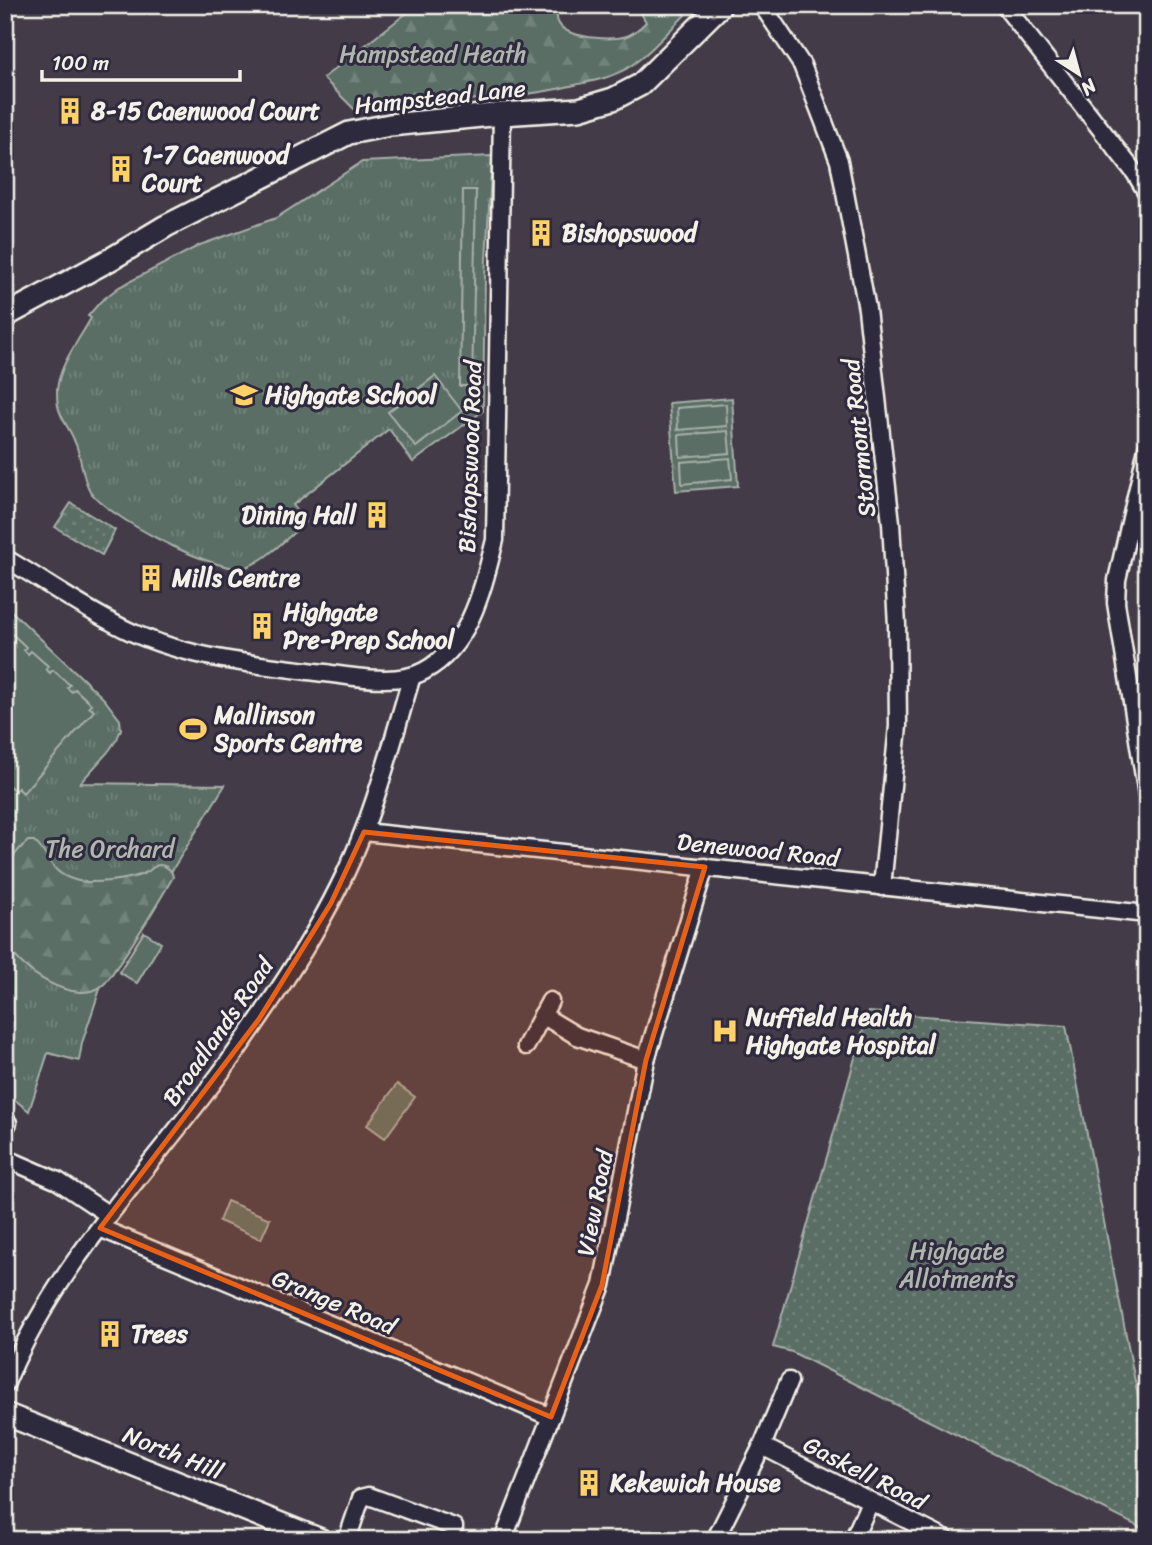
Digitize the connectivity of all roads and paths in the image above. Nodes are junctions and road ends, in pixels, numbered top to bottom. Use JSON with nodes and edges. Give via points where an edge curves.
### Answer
{"nodes":[{"id":1,"x":721,"y":5,"type":"edge"},
{"id":2,"x":762,"y":5,"type":"edge"},
{"id":3,"x":1004,"y":5,"type":"edge"},
{"id":4,"x":502,"y":114,"type":"junction"},
{"id":5,"x":1147,"y":193,"type":"edge"},
{"id":6,"x":5,"y":316,"type":"edge"},
{"id":7,"x":1147,"y":448,"type":"edge"},
{"id":8,"x":5,"y":558,"type":"edge"},
{"id":9,"x":412,"y":676,"type":"junction"},
{"id":10,"x":1147,"y":795,"type":"edge"},
{"id":11,"x":364,"y":832,"type":"junction"},
{"id":12,"x":705,"y":867,"type":"junction"},
{"id":13,"x":881,"y":887,"type":"junction"},
{"id":14,"x":1147,"y":914,"type":"edge"},
{"id":15,"x":526,"y":1046,"type":"dead end"},
{"id":16,"x":646,"y":1060,"type":"junction"},
{"id":17,"x":5,"y":1158,"type":"edge"},
{"id":18,"x":104,"y":1221,"type":"junction"},
{"id":19,"x":789,"y":1381,"type":"dead end"},
{"id":20,"x":5,"y":1385,"type":"edge"},
{"id":21,"x":5,"y":1414,"type":"edge"},
{"id":22,"x":551,"y":1417,"type":"junction"},
{"id":23,"x":762,"y":1446,"type":"junction"},
{"id":24,"x":870,"y":1502,"type":"junction"},
{"id":25,"x":454,"y":1527,"type":"dead end"},
{"id":26,"x":320,"y":1540,"type":"edge"},
{"id":27,"x":348,"y":1540,"type":"edge"},
{"id":28,"x":503,"y":1540,"type":"edge"},
{"id":29,"x":715,"y":1540,"type":"edge"},
{"id":30,"x":853,"y":1540,"type":"edge"},
{"id":31,"x":947,"y":1540,"type":"edge"}],
"edges":[{"from":1,"to":4,"type":"main road","name":"Hampstead Lane","via":[[640,85],[622,94],[579,109]]},
{"from":2,"to":13,"type":"street","name":"Stormont Road","via":[[802,65],[839,162],[867,309],[891,523],[897,625],[898,726]]},
{"from":3,"to":5,"type":"street"},
{"from":4,"to":6,"type":"main road","name":"Hampstead Lane","via":[[349,132]]},
{"from":4,"to":9,"type":"street","name":"Bishopswood Road","via":[[495,540],[466,630],[438,662]]},
{"from":7,"to":10,"type":"street","via":[[1117,580],[1116,603]]},
{"from":8,"to":9,"type":"street","name":"Bishopswood Road","via":[[126,630],[198,654],[355,677]]},
{"from":9,"to":11,"type":"street","name":"Broadlands Road"},
{"from":11,"to":12,"type":"street","name":"Denewood Road"},
{"from":11,"to":18,"type":"street","name":"Broadlands Road","via":[[331,904],[259,1019]]},
{"from":12,"to":13,"type":"street","name":"Denewood Road"},
{"from":12,"to":16,"type":"street","name":"View Road"},
{"from":13,"to":14,"type":"street","name":"Denewood Road"},
{"from":15,"to":16,"type":"street","via":[[546,1008],[577,1036]]},
{"from":16,"to":22,"type":"street","name":"View Road","via":[[602,1285]]},
{"from":17,"to":18,"type":"street","name":"Grange Road","via":[[58,1181]]},
{"from":18,"to":20,"type":"street","name":"Broadlands Road","via":[[42,1309]]},
{"from":18,"to":22,"type":"street","name":"Grange Road"},
{"from":19,"to":23,"type":"street"},
{"from":21,"to":26,"type":"main road","name":"North Hill"},
{"from":22,"to":28,"type":"street","name":"View Road"},
{"from":23,"to":24,"type":"street","name":"Gaskell Road"},
{"from":23,"to":29,"type":"street"},
{"from":24,"to":30,"type":"street"},
{"from":24,"to":31,"type":"street","name":"Gaskell Road"},
{"from":25,"to":27,"type":"street","via":[[369,1496],[361,1499]]}]}
